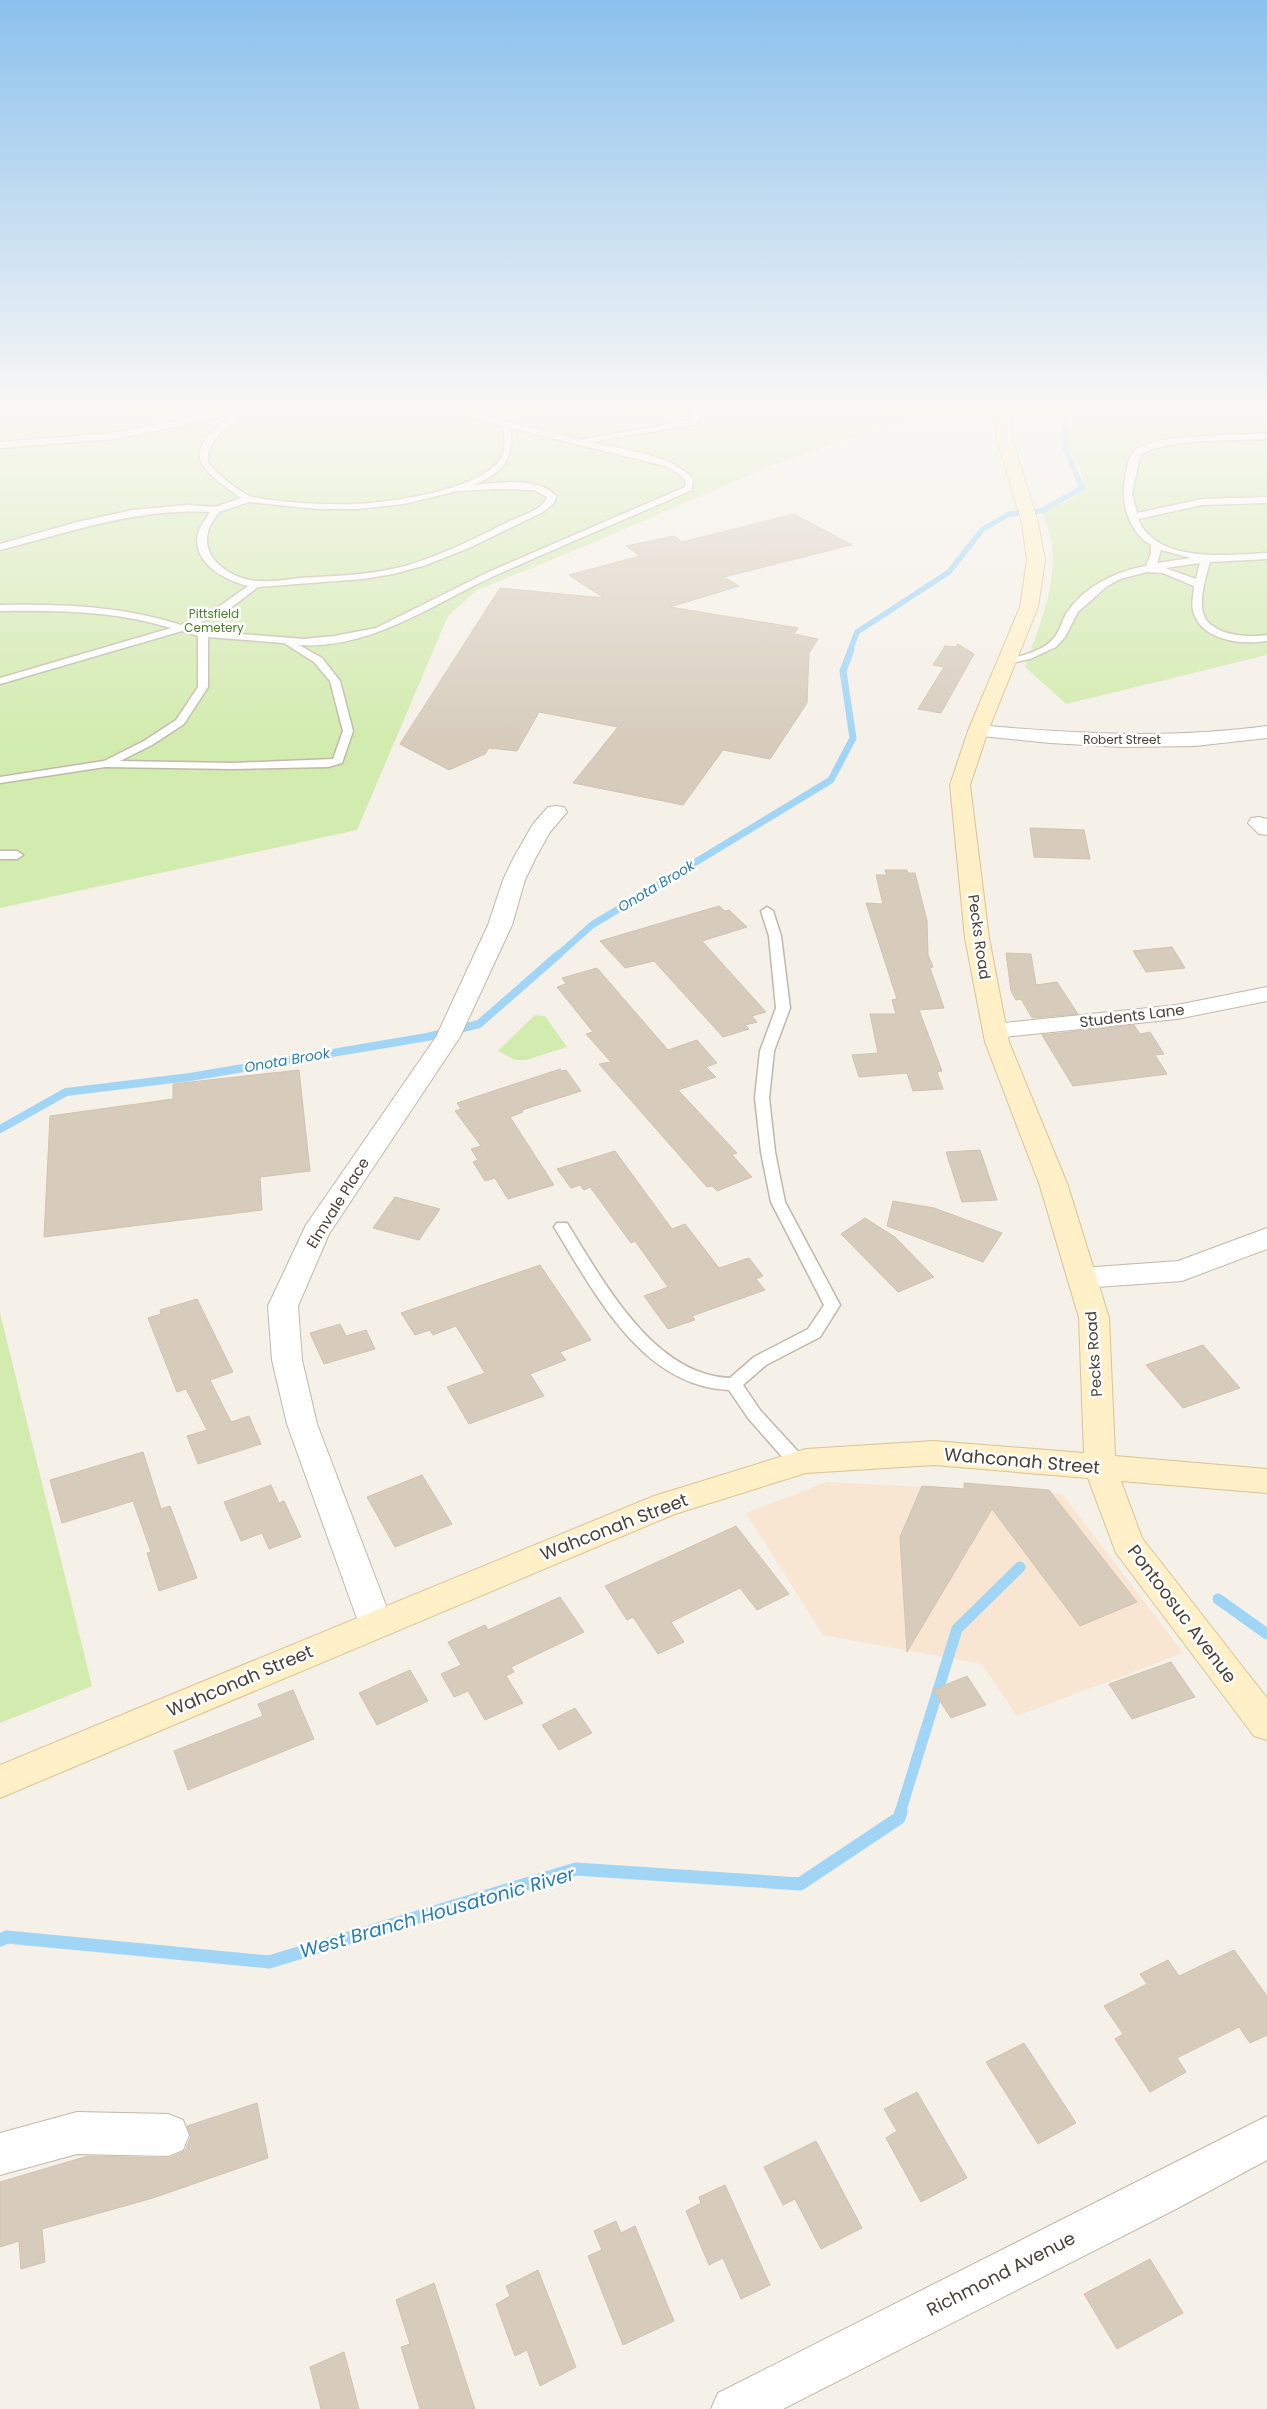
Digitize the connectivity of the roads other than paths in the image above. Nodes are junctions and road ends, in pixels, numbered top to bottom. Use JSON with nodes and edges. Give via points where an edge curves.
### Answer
{"nodes":[{"id":1,"x":97,"y":519,"type":"edge"},
{"id":2,"x":210,"y":519,"type":"edge"},
{"id":3,"x":519,"y":519,"type":"edge"},
{"id":4,"x":617,"y":519,"type":"edge"},
{"id":5,"x":1029,"y":519,"type":"edge"},
{"id":6,"x":1134,"y":519,"type":"edge"},
{"id":7,"x":1156,"y":545,"type":"junction"},
{"id":8,"x":0,"y":547,"type":"edge"},
{"id":9,"x":1267,"y":556,"type":"edge"},
{"id":10,"x":1206,"y":559,"type":"junction"},
{"id":11,"x":1151,"y":567,"type":"junction"},
{"id":12,"x":256,"y":584,"type":"junction"},
{"id":13,"x":1199,"y":585,"type":"junction"},
{"id":14,"x":0,"y":608,"type":"edge"},
{"id":15,"x":182,"y":628,"type":"junction"},
{"id":16,"x":203,"y":634,"type":"junction"},
{"id":17,"x":1267,"y":638,"type":"edge"},
{"id":18,"x":288,"y":642,"type":"junction"},
{"id":19,"x":1006,"y":663,"type":"junction"},
{"id":20,"x":0,"y":681,"type":"edge"},
{"id":21,"x":978,"y":731,"type":"junction"},
{"id":22,"x":1267,"y":732,"type":"edge"},
{"id":23,"x":105,"y":764,"type":"junction"},
{"id":24,"x":0,"y":780,"type":"edge"},
{"id":25,"x":556,"y":812,"type":"dead end"},
{"id":26,"x":0,"y":855,"type":"edge"},
{"id":27,"x":17,"y":855,"type":"dead end"},
{"id":28,"x":766,"y":911,"type":"dead end"},
{"id":29,"x":1267,"y":994,"type":"edge"},
{"id":30,"x":995,"y":1031,"type":"junction"},
{"id":31,"x":562,"y":1227,"type":"dead end"},
{"id":32,"x":1267,"y":1238,"type":"edge"},
{"id":33,"x":1082,"y":1278,"type":"junction"},
{"id":34,"x":734,"y":1384,"type":"junction"},
{"id":35,"x":798,"y":1463,"type":"junction"},
{"id":36,"x":1100,"y":1468,"type":"junction"},
{"id":37,"x":1267,"y":1481,"type":"edge"},
{"id":38,"x":376,"y":1624,"type":"junction"},
{"id":39,"x":1267,"y":1725,"type":"edge"},
{"id":40,"x":0,"y":1782,"type":"edge"},
{"id":41,"x":168,"y":2135,"type":"dead end"},
{"id":42,"x":1267,"y":2137,"type":"edge"},
{"id":43,"x":0,"y":2154,"type":"edge"},
{"id":44,"x":734,"y":2409,"type":"edge"}],
"edges":[{"from":1,"to":8,"type":"lane"},
{"from":2,"to":12,"type":"lane","via":[[203,532],[202,542],[207,556],[217,568],[233,578]]},
{"from":3,"to":12,"type":"lane","via":[[422,563],[369,576]]},
{"from":4,"to":18,"type":"lane","via":[[490,575],[379,630],[334,639]]},
{"from":5,"to":19,"type":"street","name":"Pecks Road","via":[[1036,560],[1028,607]]},
{"from":6,"to":7,"type":"lane","via":[[1136,527]]},
{"from":7,"to":10,"type":"lane"},
{"from":7,"to":11,"type":"lane"},
{"from":9,"to":10,"type":"lane"},
{"from":10,"to":11,"type":"lane"},
{"from":10,"to":13,"type":"lane"},
{"from":11,"to":13,"type":"lane"},
{"from":11,"to":19,"type":"lane","via":[[1114,577],[1074,611],[1059,639],[1044,651]]},
{"from":12,"to":15,"type":"lane","via":[[224,608]]},
{"from":13,"to":17,"type":"lane","via":[[1197,611],[1208,626],[1232,638]]},
{"from":14,"to":15,"type":"lane","via":[[50,607],[117,614]]},
{"from":15,"to":16,"type":"lane"},
{"from":15,"to":20,"type":"lane"},
{"from":16,"to":18,"type":"lane"},
{"from":16,"to":23,"type":"lane","via":[[202,687],[180,722],[148,743]]},
{"from":18,"to":23,"type":"lane","via":[[318,660],[334,681],[348,731],[338,761],[242,766]]},
{"from":19,"to":21,"type":"street","name":"Pecks Road"},
{"from":21,"to":22,"type":"street","name":"Robert Street","via":[[1065,740],[1155,741]]},
{"from":21,"to":30,"type":"street","name":"Pecks Road","via":[[960,785],[977,938]]},
{"from":23,"to":24,"type":"lane"},
{"from":25,"to":38,"type":"street","name":"Elmvale Place","via":[[541,829],[524,859],[500,925],[451,1030],[316,1232],[283,1306],[287,1360],[302,1424]]},
{"from":26,"to":27,"type":"lane"},
{"from":28,"to":34,"type":"lane","via":[[775,936],[783,1008],[767,1052],[762,1098],[768,1152],[778,1202],[832,1304],[814,1333],[760,1360]]},
{"from":29,"to":30,"type":"street","name":"Students Lane","via":[[1177,1012]]},
{"from":30,"to":33,"type":"street","name":"Pecks Road","via":[[1054,1186]]},
{"from":31,"to":34,"type":"lane","via":[[591,1273],[647,1346],[680,1371],[718,1384]]},
{"from":32,"to":33,"type":"street","via":[[1182,1271]]},
{"from":33,"to":36,"type":"street","name":"Pecks Road","via":[[1094,1318]]},
{"from":34,"to":35,"type":"lane","via":[[754,1414]]},
{"from":35,"to":36,"type":"street","name":"Wahconah Street","via":[[934,1453]]},
{"from":35,"to":38,"type":"street","name":"Wahconah Street","via":[[665,1506]]},
{"from":36,"to":37,"type":"street","name":"Wahconah Street"},
{"from":36,"to":39,"type":"street","name":"Pontoosuc Avenue","via":[[1128,1544]]},
{"from":38,"to":40,"type":"street","name":"Wahconah Street"},
{"from":41,"to":43,"type":"street","via":[[77,2133]]},
{"from":42,"to":44,"type":"street","name":"Richmond Avenue","via":[[1163,2193]]}]}
